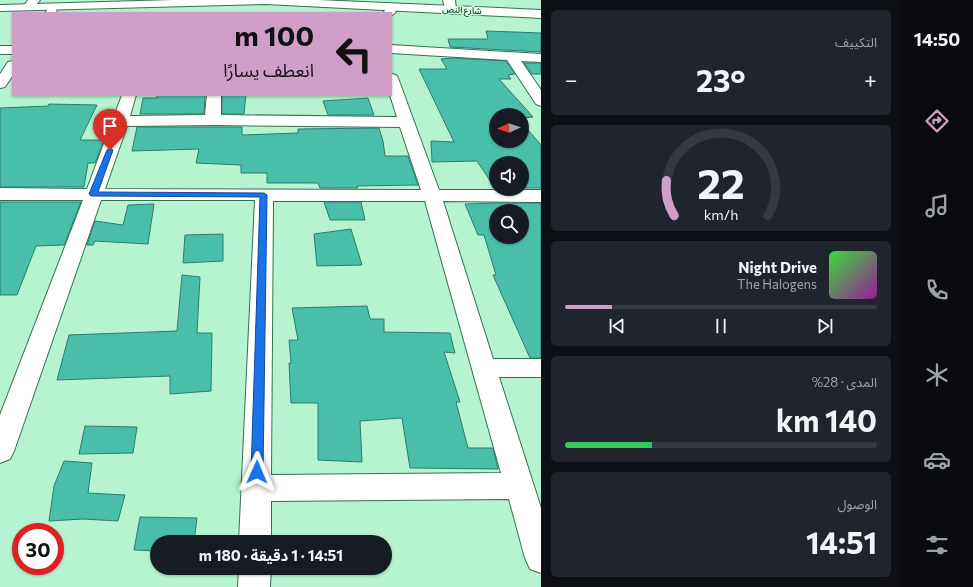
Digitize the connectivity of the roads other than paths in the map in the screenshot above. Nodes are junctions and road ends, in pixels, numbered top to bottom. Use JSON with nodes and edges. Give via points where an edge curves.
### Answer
{"nodes":[{"id":1,"x":223,"y":1,"type":"edge"},
{"id":2,"x":32,"y":3,"type":"edge"},
{"id":3,"x":449,"y":5,"type":"edge"},
{"id":4,"x":0,"y":8,"type":"edge"},
{"id":5,"x":52,"y":12,"type":"edge"},
{"id":6,"x":365,"y":12,"type":"edge"},
{"id":7,"x":0,"y":13,"type":"edge"},
{"id":8,"x":12,"y":13,"type":"edge"},
{"id":9,"x":392,"y":13,"type":"edge"},
{"id":10,"x":541,"y":14,"type":"edge"},
{"id":11,"x":541,"y":19,"type":"edge"},
{"id":12,"x":392,"y":49,"type":"edge"},
{"id":13,"x":0,"y":50,"type":"edge"},
{"id":14,"x":12,"y":50,"type":"edge"},
{"id":15,"x":512,"y":57,"type":"junction"},
{"id":16,"x":541,"y":58,"type":"edge"},
{"id":17,"x":12,"y":66,"type":"edge"},
{"id":18,"x":392,"y":81,"type":"edge"},
{"id":19,"x":0,"y":84,"type":"edge"},
{"id":20,"x":129,"y":96,"type":"edge"},
{"id":21,"x":214,"y":96,"type":"edge"},
{"id":22,"x":541,"y":101,"type":"edge"},
{"id":23,"x":213,"y":120,"type":"junction"},
{"id":24,"x":121,"y":121,"type":"junction"},
{"id":25,"x":407,"y":122,"type":"junction"},
{"id":26,"x":0,"y":194,"type":"edge"},
{"id":27,"x":93,"y":194,"type":"junction"},
{"id":28,"x":264,"y":195,"type":"junction"},
{"id":29,"x":432,"y":196,"type":"junction"},
{"id":30,"x":541,"y":196,"type":"edge"},
{"id":31,"x":484,"y":368,"type":"junction"},
{"id":32,"x":541,"y":368,"type":"edge"},
{"id":33,"x":0,"y":451,"type":"edge"},
{"id":34,"x":519,"y":486,"type":"junction"},
{"id":35,"x":257,"y":488,"type":"junction"},
{"id":36,"x":256,"y":535,"type":"edge"},
{"id":37,"x":541,"y":558,"type":"edge"},
{"id":38,"x":255,"y":575,"type":"edge"},
{"id":39,"x":254,"y":587,"type":"edge"}],
"edges":[{"from":1,"to":2,"type":"street","name":"شارع النص"},
{"from":1,"to":3,"type":"street","name":"شارع النص"},
{"from":2,"to":4,"type":"street","name":"شارع النص"},
{"from":3,"to":10,"type":"street","name":"شارع النص"},
{"from":5,"to":6,"type":"street","name":"شارع النص","via":[[244,7]]},
{"from":7,"to":8,"type":"street","name":"شارع النص"},
{"from":9,"to":11,"type":"street","name":"شارع النص"},
{"from":12,"to":15,"type":"street"},
{"from":13,"to":14,"type":"street"},
{"from":15,"to":16,"type":"street"},
{"from":15,"to":22,"type":"street"},
{"from":17,"to":19,"type":"street"},
{"from":18,"to":25,"type":"street"},
{"from":20,"to":24,"type":"street"},
{"from":21,"to":23,"type":"street"},
{"from":23,"to":24,"type":"street"},
{"from":23,"to":25,"type":"street"},
{"from":24,"to":27,"type":"street"},
{"from":25,"to":29,"type":"street"},
{"from":26,"to":27,"type":"street"},
{"from":27,"to":28,"type":"street"},
{"from":27,"to":33,"type":"street"},
{"from":28,"to":29,"type":"street"},
{"from":28,"to":35,"type":"street"},
{"from":29,"to":30,"type":"street"},
{"from":29,"to":31,"type":"street"},
{"from":31,"to":32,"type":"street"},
{"from":31,"to":34,"type":"street"},
{"from":34,"to":35,"type":"street"},
{"from":34,"to":37,"type":"street"},
{"from":35,"to":36,"type":"street"},
{"from":38,"to":39,"type":"street"}]}
